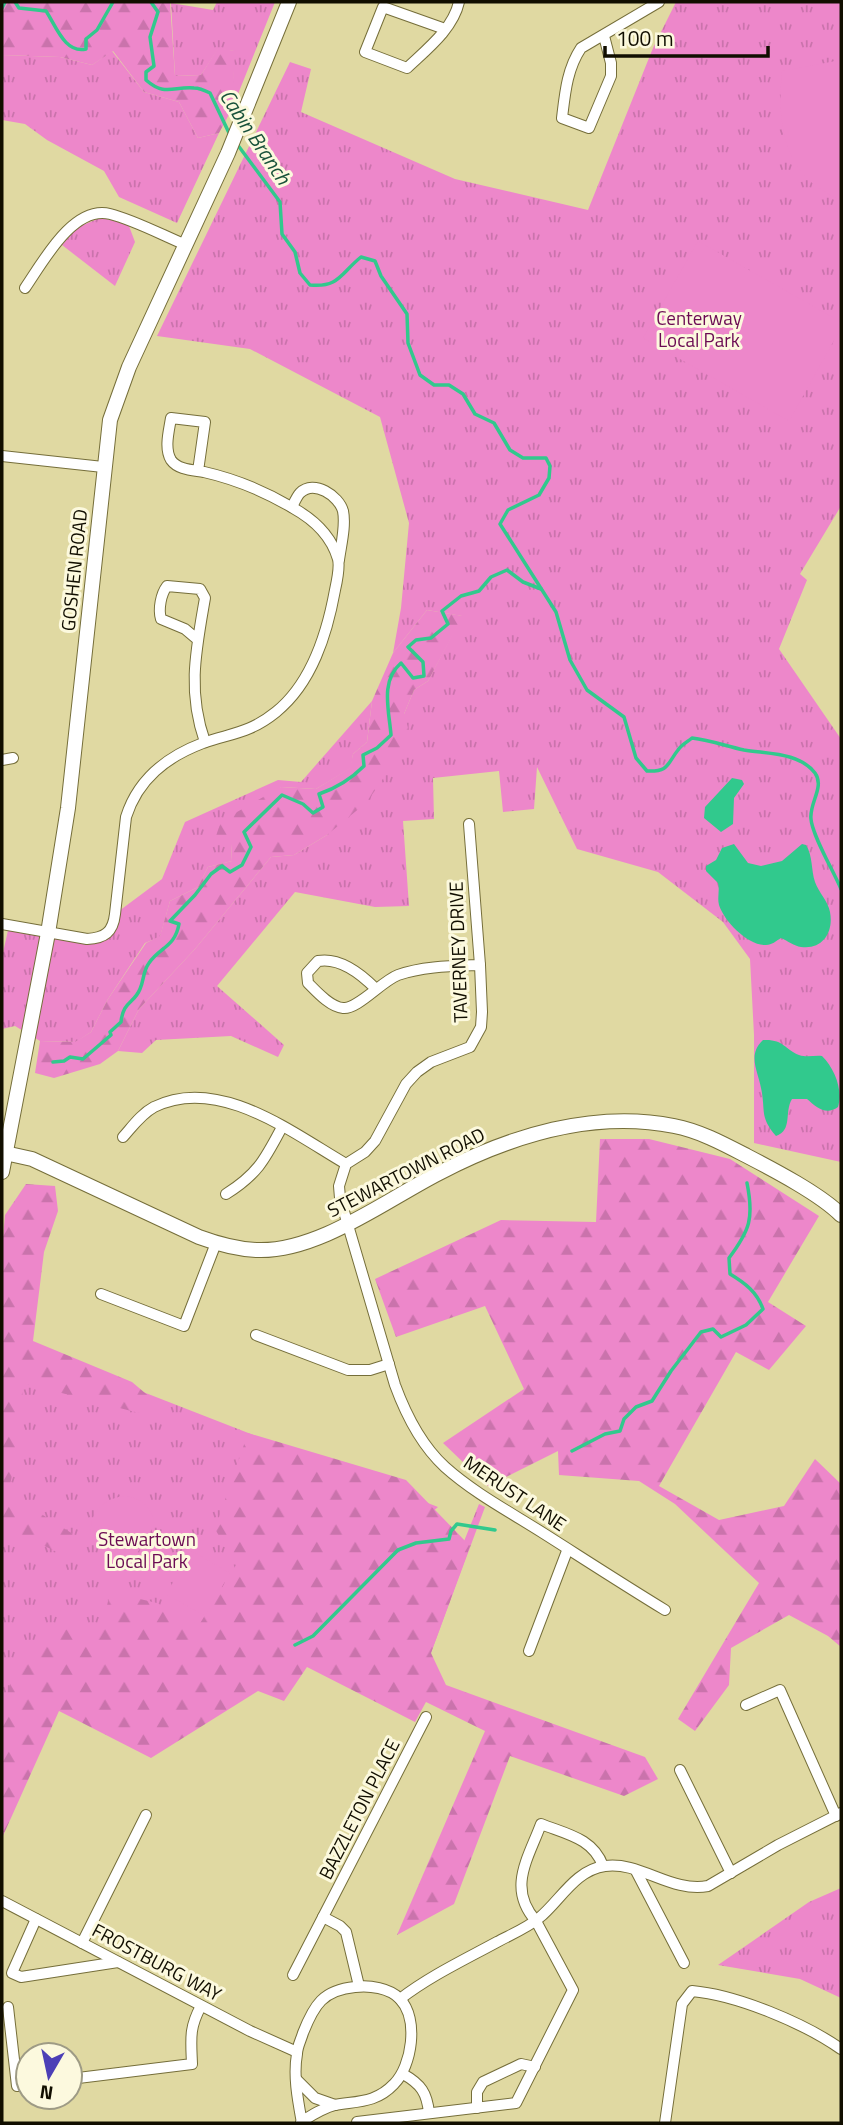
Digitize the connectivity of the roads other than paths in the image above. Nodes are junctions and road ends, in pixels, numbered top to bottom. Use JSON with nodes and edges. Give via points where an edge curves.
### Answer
{"nodes":[{"id":1,"x":289,"y":2,"type":"edge"},
{"id":2,"x":459,"y":2,"type":"edge"},
{"id":3,"x":659,"y":2,"type":"edge"},
{"id":4,"x":445,"y":29,"type":"junction"},
{"id":5,"x":604,"y":36,"type":"junction"},
{"id":6,"x":186,"y":245,"type":"junction"},
{"id":7,"x":25,"y":288,"type":"dead end"},
{"id":8,"x":2,"y":456,"type":"edge"},
{"id":9,"x":103,"y":467,"type":"junction"},
{"id":10,"x":198,"y":471,"type":"junction"},
{"id":11,"x":292,"y":507,"type":"junction"},
{"id":12,"x":338,"y":560,"type":"junction"},
{"id":13,"x":198,"y":640,"type":"junction"},
{"id":14,"x":205,"y":742,"type":"junction"},
{"id":15,"x":469,"y":824,"type":"dead end"},
{"id":16,"x":2,"y":924,"type":"edge"},
{"id":17,"x":48,"y":933,"type":"junction"},
{"id":18,"x":480,"y":965,"type":"junction"},
{"id":19,"x":375,"y":988,"type":"junction"},
{"id":20,"x":282,"y":1127,"type":"junction"},
{"id":21,"x":123,"y":1137,"type":"dead end"},
{"id":22,"x":3,"y":1153,"type":"edge"},
{"id":23,"x":346,"y":1164,"type":"junction"},
{"id":24,"x":2,"y":1172,"type":"edge"},
{"id":25,"x":226,"y":1194,"type":"dead end"},
{"id":26,"x":841,"y":1215,"type":"edge"},
{"id":27,"x":348,"y":1223,"type":"junction"},
{"id":28,"x":216,"y":1243,"type":"junction"},
{"id":29,"x":101,"y":1294,"type":"dead end"},
{"id":30,"x":256,"y":1335,"type":"dead end"},
{"id":31,"x":389,"y":1364,"type":"junction"},
{"id":32,"x":567,"y":1551,"type":"junction"},
{"id":33,"x":666,"y":1610,"type":"dead end"},
{"id":34,"x":529,"y":1651,"type":"dead end"},
{"id":35,"x":746,"y":1706,"type":"dead end"},
{"id":36,"x":426,"y":1717,"type":"dead end"},
{"id":37,"x":680,"y":1770,"type":"dead end"},
{"id":38,"x":146,"y":1815,"type":"dead end"},
{"id":39,"x":838,"y":1815,"type":"edge"},
{"id":40,"x":603,"y":1866,"type":"junction"},
{"id":41,"x":636,"y":1871,"type":"junction"},
{"id":42,"x":731,"y":1873,"type":"junction"},
{"id":43,"x":2,"y":1900,"type":"edge"},
{"id":44,"x":323,"y":1917,"type":"junction"},
{"id":45,"x":36,"y":1919,"type":"junction"},
{"id":46,"x":536,"y":1921,"type":"junction"},
{"id":47,"x":82,"y":1943,"type":"junction"},
{"id":48,"x":118,"y":1962,"type":"junction"},
{"id":49,"x":684,"y":1963,"type":"dead end"},
{"id":50,"x":293,"y":1975,"type":"dead end"},
{"id":51,"x":359,"y":1986,"type":"junction"},
{"id":52,"x":400,"y":1999,"type":"junction"},
{"id":53,"x":201,"y":2006,"type":"junction"},
{"id":54,"x":8,"y":2007,"type":"dead end"},
{"id":55,"x":841,"y":2049,"type":"edge"},
{"id":56,"x":296,"y":2052,"type":"junction"},
{"id":57,"x":14,"y":2060,"type":"edge"},
{"id":58,"x":535,"y":2067,"type":"junction"},
{"id":59,"x":403,"y":2074,"type":"junction"},
{"id":60,"x":84,"y":2077,"type":"edge"},
{"id":61,"x":296,"y":2079,"type":"junction"},
{"id":62,"x":335,"y":2105,"type":"junction"},
{"id":63,"x":477,"y":2108,"type":"junction"},
{"id":64,"x":429,"y":2113,"type":"junction"},
{"id":65,"x":301,"y":2122,"type":"edge"},
{"id":66,"x":357,"y":2122,"type":"edge"},
{"id":67,"x":665,"y":2123,"type":"edge"}],
"edges":[{"from":1,"to":6,"type":"street","name":"GOSHEN ROAD"},
{"from":2,"to":4,"type":"street"},
{"from":3,"to":5,"type":"street"},
{"from":4,"to":4,"type":"street","via":[[407,68],[365,52],[383,7]]},
{"from":5,"to":5,"type":"street","via":[[581,48],[568,75],[562,118],[589,128],[611,76]]},
{"from":6,"to":7,"type":"street","via":[[109,214],[90,215],[64,234]]},
{"from":6,"to":9,"type":"street","name":"GOSHEN ROAD","via":[[121,385]]},
{"from":8,"to":9,"type":"street"},
{"from":9,"to":17,"type":"street","name":"GOSHEN ROAD","via":[[76,735]]},
{"from":10,"to":10,"type":"street","via":[[172,462],[167,446],[171,418],[205,422]]},
{"from":10,"to":11,"type":"street","via":[[247,485]]},
{"from":11,"to":12,"type":"street","via":[[320,526]]},
{"from":11,"to":12,"type":"street","via":[[300,492],[310,488],[334,495],[344,519]]},
{"from":12,"to":14,"type":"street","via":[[322,642],[294,694],[257,726]]},
{"from":13,"to":13,"type":"street","via":[[203,593],[167,586],[162,592],[161,619],[186,629]]},
{"from":13,"to":14,"type":"street","via":[[193,692]]},
{"from":14,"to":17,"type":"street","via":[[157,767],[131,802],[114,925],[109,932],[87,939]]},
{"from":15,"to":18,"type":"street","name":"TAVERNEY DRIVE"},
{"from":16,"to":17,"type":"street"},
{"from":17,"to":22,"type":"street","name":"GOSHEN ROAD"},
{"from":18,"to":19,"type":"street","via":[[398,975]]},
{"from":18,"to":23,"type":"street","name":"TAVERNEY DRIVE","via":[[481,1027],[475,1040],[463,1051],[417,1072],[375,1141]]},
{"from":19,"to":19,"type":"street","via":[[353,1006],[338,1008],[307,983],[307,973],[318,961],[339,962]]},
{"from":20,"to":21,"type":"street","via":[[230,1102],[196,1096],[153,1107]]},
{"from":20,"to":23,"type":"street"},
{"from":20,"to":25,"type":"street","via":[[261,1166]]},
{"from":22,"to":24,"type":"street","name":"GOSHEN ROAD"},
{"from":22,"to":28,"type":"street","name":"STEWARTOWN ROAD","via":[[32,1158]]},
{"from":23,"to":27,"type":"street","via":[[339,1186]]},
{"from":26,"to":27,"type":"street","name":"STEWARTOWN ROAD","via":[[780,1173],[711,1137],[675,1126],[622,1120],[548,1131],[503,1145],[442,1171]]},
{"from":27,"to":28,"type":"street","name":"STEWARTOWN ROAD","via":[[289,1247],[258,1250]]},
{"from":27,"to":31,"type":"street","name":"MERUST LANE"},
{"from":28,"to":29,"type":"street","via":[[184,1326]]},
{"from":30,"to":31,"type":"street","via":[[348,1370]]},
{"from":31,"to":32,"type":"street","name":"MERUST LANE","via":[[404,1410],[444,1466]]},
{"from":32,"to":33,"type":"street","name":"MERUST LANE"},
{"from":32,"to":34,"type":"street"},
{"from":35,"to":39,"type":"street","via":[[780,1690]]},
{"from":36,"to":44,"type":"street","name":"BAZZLETON PLACE"},
{"from":37,"to":42,"type":"street"},
{"from":38,"to":47,"type":"street"},
{"from":39,"to":42,"type":"street"},
{"from":40,"to":41,"type":"street"},
{"from":40,"to":46,"type":"street","via":[[573,1882]]},
{"from":40,"to":46,"type":"street","via":[[594,1848],[582,1839],[541,1824],[520,1879],[525,1903]]},
{"from":41,"to":42,"type":"street","via":[[695,1889]]},
{"from":41,"to":49,"type":"street"},
{"from":43,"to":45,"type":"street","name":"FROSTBURG WAY"},
{"from":44,"to":50,"type":"street","name":"BAZZLETON PLACE"},
{"from":44,"to":51,"type":"street","via":[[346,1932]]},
{"from":45,"to":47,"type":"street","name":"FROSTBURG WAY"},
{"from":45,"to":48,"type":"street","via":[[12,1973],[21,1978]]},
{"from":46,"to":52,"type":"street","via":[[422,1982]]},
{"from":46,"to":58,"type":"street","via":[[573,1990]]},
{"from":47,"to":48,"type":"street","name":"FROSTBURG WAY"},
{"from":48,"to":53,"type":"street","name":"FROSTBURG WAY"},
{"from":51,"to":52,"type":"street","via":[[381,1988]]},
{"from":51,"to":56,"type":"street","via":[[334,1991],[317,2004]]},
{"from":52,"to":59,"type":"street","via":[[411,2031],[410,2056]]},
{"from":53,"to":56,"type":"street","name":"FROSTBURG WAY"},
{"from":53,"to":60,"type":"street","via":[[190,2033],[192,2064]]},
{"from":54,"to":57,"type":"street"},
{"from":55,"to":67,"type":"street","via":[[799,2022],[709,1992],[692,1991],[682,2004]]},
{"from":56,"to":61,"type":"street"},
{"from":58,"to":63,"type":"street","via":[[516,2104]]},
{"from":58,"to":63,"type":"street","via":[[521,2064],[483,2082],[477,2092]]},
{"from":59,"to":62,"type":"street","via":[[380,2096]]},
{"from":59,"to":64,"type":"street","via":[[424,2090]]},
{"from":61,"to":62,"type":"street","via":[[316,2098]]},
{"from":61,"to":65,"type":"street"},
{"from":62,"to":65,"type":"street"},
{"from":63,"to":64,"type":"street"},
{"from":64,"to":66,"type":"street"}]}
